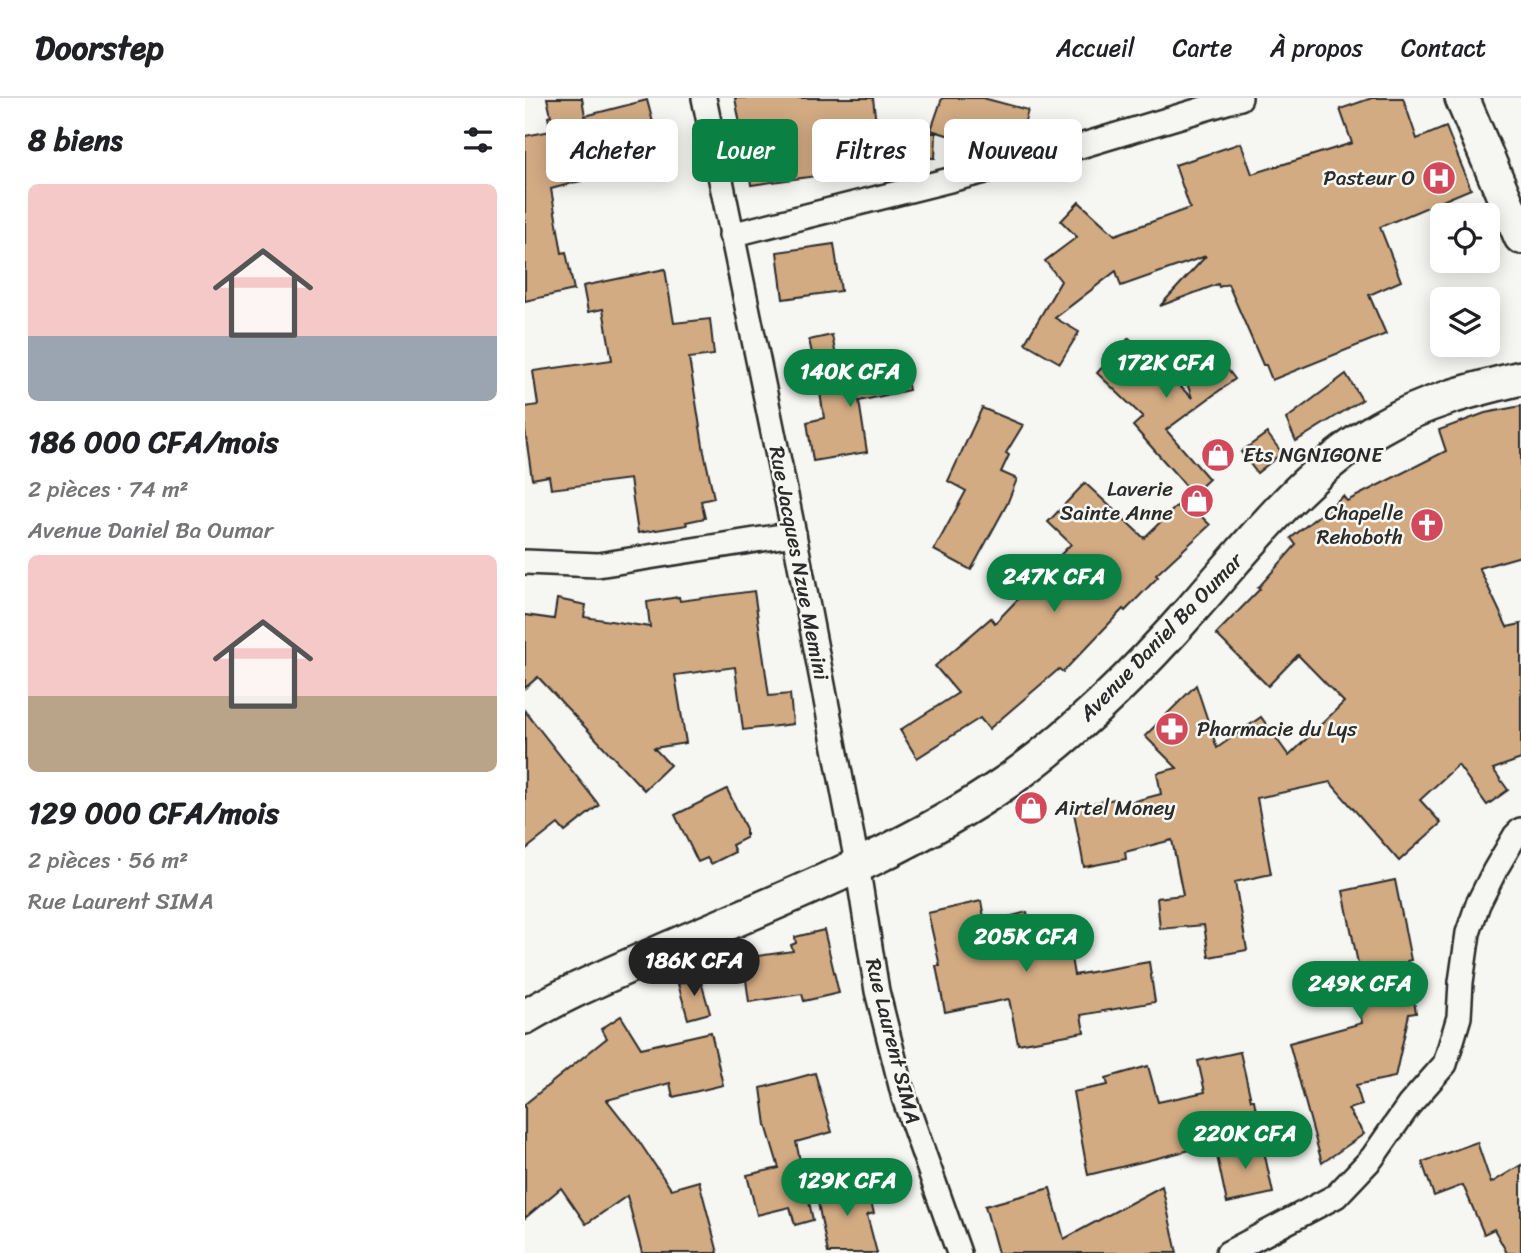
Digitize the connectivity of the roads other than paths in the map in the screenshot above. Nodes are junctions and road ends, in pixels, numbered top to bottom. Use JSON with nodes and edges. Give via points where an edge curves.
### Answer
{"nodes":[{"id":1,"x":704,"y":98,"type":"edge"},
{"id":2,"x":1240,"y":98,"type":"edge"},
{"id":3,"x":1462,"y":98,"type":"edge"},
{"id":4,"x":731,"y":235,"type":"junction"},
{"id":5,"x":1521,"y":237,"type":"edge"},
{"id":6,"x":1521,"y":378,"type":"edge"},
{"id":7,"x":794,"y":534,"type":"junction"},
{"id":8,"x":525,"y":562,"type":"edge"},
{"id":9,"x":1521,"y":830,"type":"edge"},
{"id":10,"x":857,"y":865,"type":"junction"},
{"id":11,"x":525,"y":1017,"type":"edge"},
{"id":12,"x":959,"y":1253,"type":"edge"},
{"id":13,"x":1228,"y":1253,"type":"edge"}],
"edges":[{"from":1,"to":4,"type":"street","name":"Rue Jacques Nzue Memini"},
{"from":2,"to":4,"type":"street","via":[[1057,153]]},
{"from":3,"to":5,"type":"main road"},
{"from":4,"to":7,"type":"street","name":"Rue Jacques Nzue Memini"},
{"from":6,"to":10,"type":"main road","name":"Avenue Daniel Ba Oumar","via":[[1434,402],[1379,428],[1342,454],[1288,501],[1177,626],[1062,738],[971,804]]},
{"from":7,"to":8,"type":"street","via":[[599,565]]},
{"from":7,"to":10,"type":"street","name":"Rue Jacques Nzue Memini"},
{"from":9,"to":13,"type":"street","via":[[1495,870],[1468,933],[1459,1017],[1445,1064],[1372,1158],[1336,1196]]},
{"from":10,"to":11,"type":"main road","name":"Avenue Daniel Ba Oumar","via":[[584,986]]},
{"from":10,"to":12,"type":"street","name":"Rue Laurent SIMA","via":[[877,991],[904,1098]]}]}
